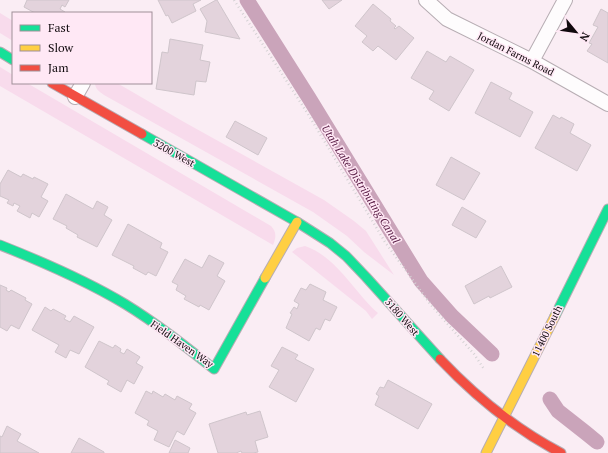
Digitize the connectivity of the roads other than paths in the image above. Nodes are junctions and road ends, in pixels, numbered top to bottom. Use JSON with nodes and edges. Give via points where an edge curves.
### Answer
{"nodes":[{"id":1,"x":426,"y":0,"type":"edge"},
{"id":2,"x":565,"y":0,"type":"edge"},
{"id":3,"x":0,"y":52,"type":"edge"},
{"id":4,"x":12,"y":59,"type":"edge"},
{"id":5,"x":532,"y":61,"type":"junction"},
{"id":6,"x":54,"y":84,"type":"edge"},
{"id":7,"x":82,"y":84,"type":"edge"},
{"id":8,"x":75,"y":96,"type":"junction"},
{"id":9,"x":608,"y":104,"type":"edge"},
{"id":10,"x":608,"y":209,"type":"edge"},
{"id":11,"x":297,"y":222,"type":"junction"},
{"id":12,"x":0,"y":245,"type":"edge"},
{"id":13,"x":504,"y":417,"type":"junction"},
{"id":14,"x":486,"y":453,"type":"edge"},
{"id":15,"x":560,"y":453,"type":"edge"}],
"edges":[{"from":1,"to":5,"type":"street","name":"Jordan Farms Road","via":[[447,19]]},
{"from":2,"to":5,"type":"street"},
{"from":3,"to":4,"type":"street"},
{"from":5,"to":9,"type":"street","name":"Jordan Farms Road"},
{"from":6,"to":8,"type":"street","name":"3200 West"},
{"from":7,"to":8,"type":"street"},
{"from":8,"to":11,"type":"street","name":"3200 West"},
{"from":10,"to":13,"type":"street","name":"11400 South"},
{"from":11,"to":12,"type":"street","name":"Field Haven Way","via":[[214,369],[125,304],[67,273]]},
{"from":11,"to":13,"type":"street","name":"3180 West","via":[[335,246],[351,261],[448,368]]},
{"from":13,"to":14,"type":"street","name":"11400 South"},
{"from":13,"to":15,"type":"street","via":[[536,440]]}]}
